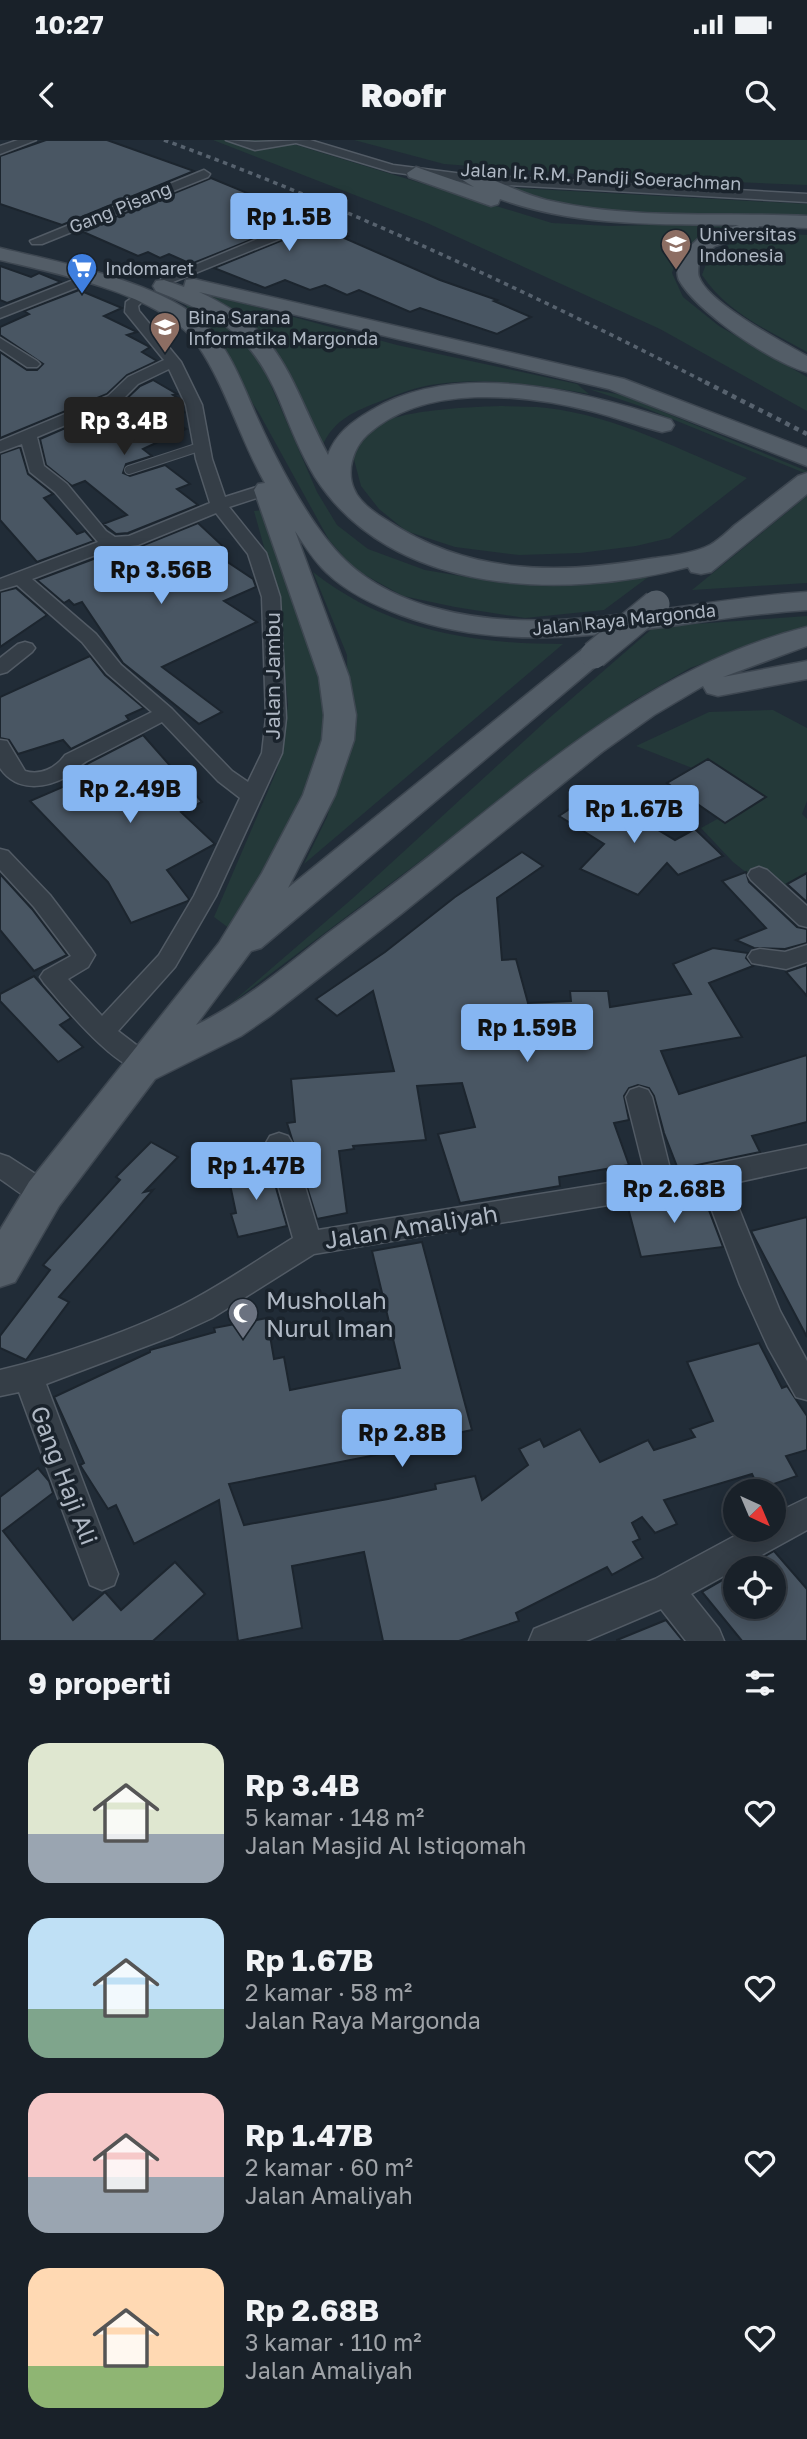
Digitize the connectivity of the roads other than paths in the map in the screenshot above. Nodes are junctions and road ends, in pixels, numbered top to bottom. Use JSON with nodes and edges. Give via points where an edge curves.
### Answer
{"nodes":[{"id":1,"x":30,"y":140,"type":"edge"},
{"id":2,"x":232,"y":140,"type":"edge"},
{"id":3,"x":296,"y":140,"type":"edge"},
{"id":4,"x":331,"y":140,"type":"edge"},
{"id":5,"x":0,"y":150,"type":"edge"},
{"id":6,"x":416,"y":173,"type":"junction"},
{"id":7,"x":204,"y":174,"type":"dead end"},
{"id":8,"x":471,"y":179,"type":"junction"},
{"id":9,"x":807,"y":190,"type":"edge"},
{"id":10,"x":807,"y":198,"type":"edge"},
{"id":11,"x":712,"y":218,"type":"junction"},
{"id":12,"x":807,"y":223,"type":"edge"},
{"id":13,"x":12,"y":235,"type":"dead end"},
{"id":14,"x":277,"y":235,"type":"dead end"},
{"id":15,"x":37,"y":241,"type":"junction"},
{"id":16,"x":0,"y":254,"type":"edge"},
{"id":17,"x":112,"y":266,"type":"junction"},
{"id":18,"x":152,"y":275,"type":"junction"},
{"id":19,"x":86,"y":279,"type":"junction"},
{"id":20,"x":139,"y":296,"type":"junction"},
{"id":21,"x":0,"y":314,"type":"edge"},
{"id":22,"x":0,"y":342,"type":"edge"},
{"id":23,"x":173,"y":362,"type":"junction"},
{"id":24,"x":32,"y":364,"type":"dead end"},
{"id":25,"x":807,"y":365,"type":"edge"},
{"id":26,"x":28,"y":435,"type":"junction"},
{"id":27,"x":254,"y":439,"type":"junction"},
{"id":28,"x":202,"y":446,"type":"junction"},
{"id":29,"x":0,"y":447,"type":"edge"},
{"id":30,"x":807,"y":458,"type":"edge"},
{"id":31,"x":129,"y":470,"type":"dead end"},
{"id":32,"x":804,"y":483,"type":"edge"},
{"id":33,"x":266,"y":489,"type":"junction"},
{"id":34,"x":342,"y":497,"type":"junction"},
{"id":35,"x":219,"y":506,"type":"junction"},
{"id":36,"x":111,"y":543,"type":"junction"},
{"id":37,"x":719,"y":551,"type":"junction"},
{"id":38,"x":19,"y":577,"type":"junction"},
{"id":39,"x":0,"y":585,"type":"edge"},
{"id":40,"x":807,"y":601,"type":"edge"},
{"id":41,"x":807,"y":636,"type":"edge"},
{"id":42,"x":25,"y":648,"type":"dead end"},
{"id":43,"x":0,"y":668,"type":"edge"},
{"id":44,"x":807,"y":670,"type":"edge"},
{"id":45,"x":165,"y":713,"type":"junction"},
{"id":46,"x":0,"y":746,"type":"edge"},
{"id":47,"x":6,"y":771,"type":"edge"},
{"id":48,"x":551,"y":775,"type":"junction"},
{"id":49,"x":252,"y":796,"type":"junction"},
{"id":50,"x":5,"y":867,"type":"edge"},
{"id":51,"x":759,"y":875,"type":"dead end"},
{"id":52,"x":807,"y":919,"type":"edge"},
{"id":53,"x":232,"y":952,"type":"junction"},
{"id":54,"x":807,"y":953,"type":"edge"},
{"id":55,"x":760,"y":957,"type":"dead end"},
{"id":56,"x":102,"y":1032,"type":"junction"},
{"id":57,"x":140,"y":1068,"type":"junction"},
{"id":58,"x":639,"y":1097,"type":"dead end"},
{"id":59,"x":279,"y":1143,"type":"dead end"},
{"id":60,"x":807,"y":1156,"type":"edge"},
{"id":61,"x":0,"y":1165,"type":"edge"},
{"id":62,"x":713,"y":1177,"type":"junction"},
{"id":63,"x":661,"y":1185,"type":"junction"},
{"id":64,"x":44,"y":1194,"type":"junction"},
{"id":65,"x":308,"y":1243,"type":"junction"},
{"id":66,"x":5,"y":1261,"type":"edge"},
{"id":67,"x":14,"y":1380,"type":"edge"},
{"id":68,"x":807,"y":1387,"type":"edge"},
{"id":69,"x":807,"y":1513,"type":"edge"},
{"id":70,"x":102,"y":1574,"type":"dead end"},
{"id":71,"x":667,"y":1590,"type":"junction"},
{"id":72,"x":546,"y":1641,"type":"edge"},
{"id":73,"x":707,"y":1641,"type":"edge"}],
"edges":[{"from":1,"to":5,"type":"street"},
{"from":2,"to":3,"type":"street","via":[[255,146]]},
{"from":3,"to":6,"type":"street","name":"Jalan Ir. R.M. Pandji Soerachman"},
{"from":4,"to":9,"type":"street","name":"Jalan Ir. R.M. Pandji Soerachman","via":[[396,158],[499,173]]},
{"from":6,"to":8,"type":"street","name":"Jalan Ir. R.M. Pandji Soerachman"},
{"from":6,"to":11,"type":"main road","via":[[494,202],[558,219],[671,222]]},
{"from":7,"to":15,"type":"street","name":"Gang Pisang"},
{"from":8,"to":10,"type":"street","name":"Jalan Ir. R.M. Pandji Soerachman"},
{"from":8,"to":11,"type":"main road","via":[[515,199],[570,212]]},
{"from":11,"to":12,"type":"main road"},
{"from":12,"to":25,"type":"main road","via":[[764,225],[723,235],[694,252],[687,265],[689,281],[708,304]]},
{"from":13,"to":15,"type":"main road"},
{"from":14,"to":18,"type":"street"},
{"from":15,"to":17,"type":"main road"},
{"from":16,"to":19,"type":"main road","name":"Jalan Raya Margonda"},
{"from":17,"to":18,"type":"main road"},
{"from":17,"to":34,"type":"main road","via":[[213,308],[254,337],[268,354],[323,469]]},
{"from":18,"to":30,"type":"main road","via":[[616,384]]},
{"from":19,"to":20,"type":"main road","name":"Jalan Raya Margonda"},
{"from":19,"to":21,"type":"street"},
{"from":20,"to":23,"type":"street","via":[[131,305],[132,312]]},
{"from":20,"to":27,"type":"main road","name":"Jalan Raya Margonda","via":[[179,315],[206,340]]},
{"from":22,"to":24,"type":"street"},
{"from":23,"to":26,"type":"street","via":[[137,376],[114,399]]},
{"from":23,"to":28,"type":"street","name":"Jalan Jambu","via":[[194,405]]},
{"from":26,"to":29,"type":"street"},
{"from":26,"to":36,"type":"street","via":[[36,468],[61,488]]},
{"from":27,"to":33,"type":"main road"},
{"from":27,"to":40,"type":"main road","name":"Jalan Raya Margonda","via":[[330,562],[368,590],[437,618],[497,628],[550,630]]},
{"from":28,"to":31,"type":"lane"},
{"from":28,"to":35,"type":"street","name":"Jalan Jambu"},
{"from":32,"to":34,"type":"main road","via":[[689,434],[611,408],[533,393],[482,391],[419,399],[369,421],[340,455],[336,475]]},
{"from":32,"to":37,"type":"main road"},
{"from":33,"to":35,"type":"street"},
{"from":33,"to":53,"type":"main road","via":[[334,677],[340,715],[338,740],[308,816]]},
{"from":34,"to":37,"type":"main road","via":[[370,525],[397,542],[435,558],[495,572],[594,576],[646,570]]},
{"from":35,"to":36,"type":"street","via":[[132,541]]},
{"from":35,"to":49,"type":"street","name":"Jalan Jambu","via":[[257,552],[271,597],[276,718],[272,753]]},
{"from":36,"to":38,"type":"street"},
{"from":37,"to":53,"type":"main road","bridge":true},
{"from":38,"to":39,"type":"street"},
{"from":38,"to":45,"type":"street"},
{"from":41,"to":48,"type":"main road","via":[[727,664],[670,692]]},
{"from":42,"to":43,"type":"street"},
{"from":44,"to":48,"type":"main road","via":[[741,681],[681,699]]},
{"from":45,"to":47,"type":"street","via":[[72,760],[65,770],[32,782]]},
{"from":45,"to":49,"type":"street","via":[[225,776]]},
{"from":46,"to":47,"type":"street"},
{"from":48,"to":57,"type":"main road","via":[[257,1006],[228,1026]]},
{"from":49,"to":56,"type":"street","name":"Jalan Jambu","via":[[205,896],[167,961]]},
{"from":50,"to":56,"type":"street","via":[[83,954],[80,961],[52,977]]},
{"from":51,"to":52,"type":"street"},
{"from":53,"to":57,"type":"main road"},
{"from":54,"to":55,"type":"street","via":[[786,961]]},
{"from":56,"to":57,"type":"street"},
{"from":57,"to":64,"type":"main road"},
{"from":58,"to":63,"type":"street"},
{"from":59,"to":65,"type":"street"},
{"from":60,"to":62,"type":"street","name":"Jalan Amaliyah"},
{"from":61,"to":64,"type":"street"},
{"from":62,"to":63,"type":"street","name":"Jalan Amaliyah"},
{"from":62,"to":68,"type":"street","via":[[764,1304]]},
{"from":63,"to":65,"type":"street","name":"Jalan Amaliyah"},
{"from":64,"to":66,"type":"main road"},
{"from":65,"to":67,"type":"street","name":"Jalan Amaliyah","via":[[192,1313],[107,1350]]},
{"from":67,"to":70,"type":"street","name":"Gang Haji Ali"},
{"from":69,"to":71,"type":"street"},
{"from":71,"to":72,"type":"street"},
{"from":71,"to":73,"type":"street"}]}
